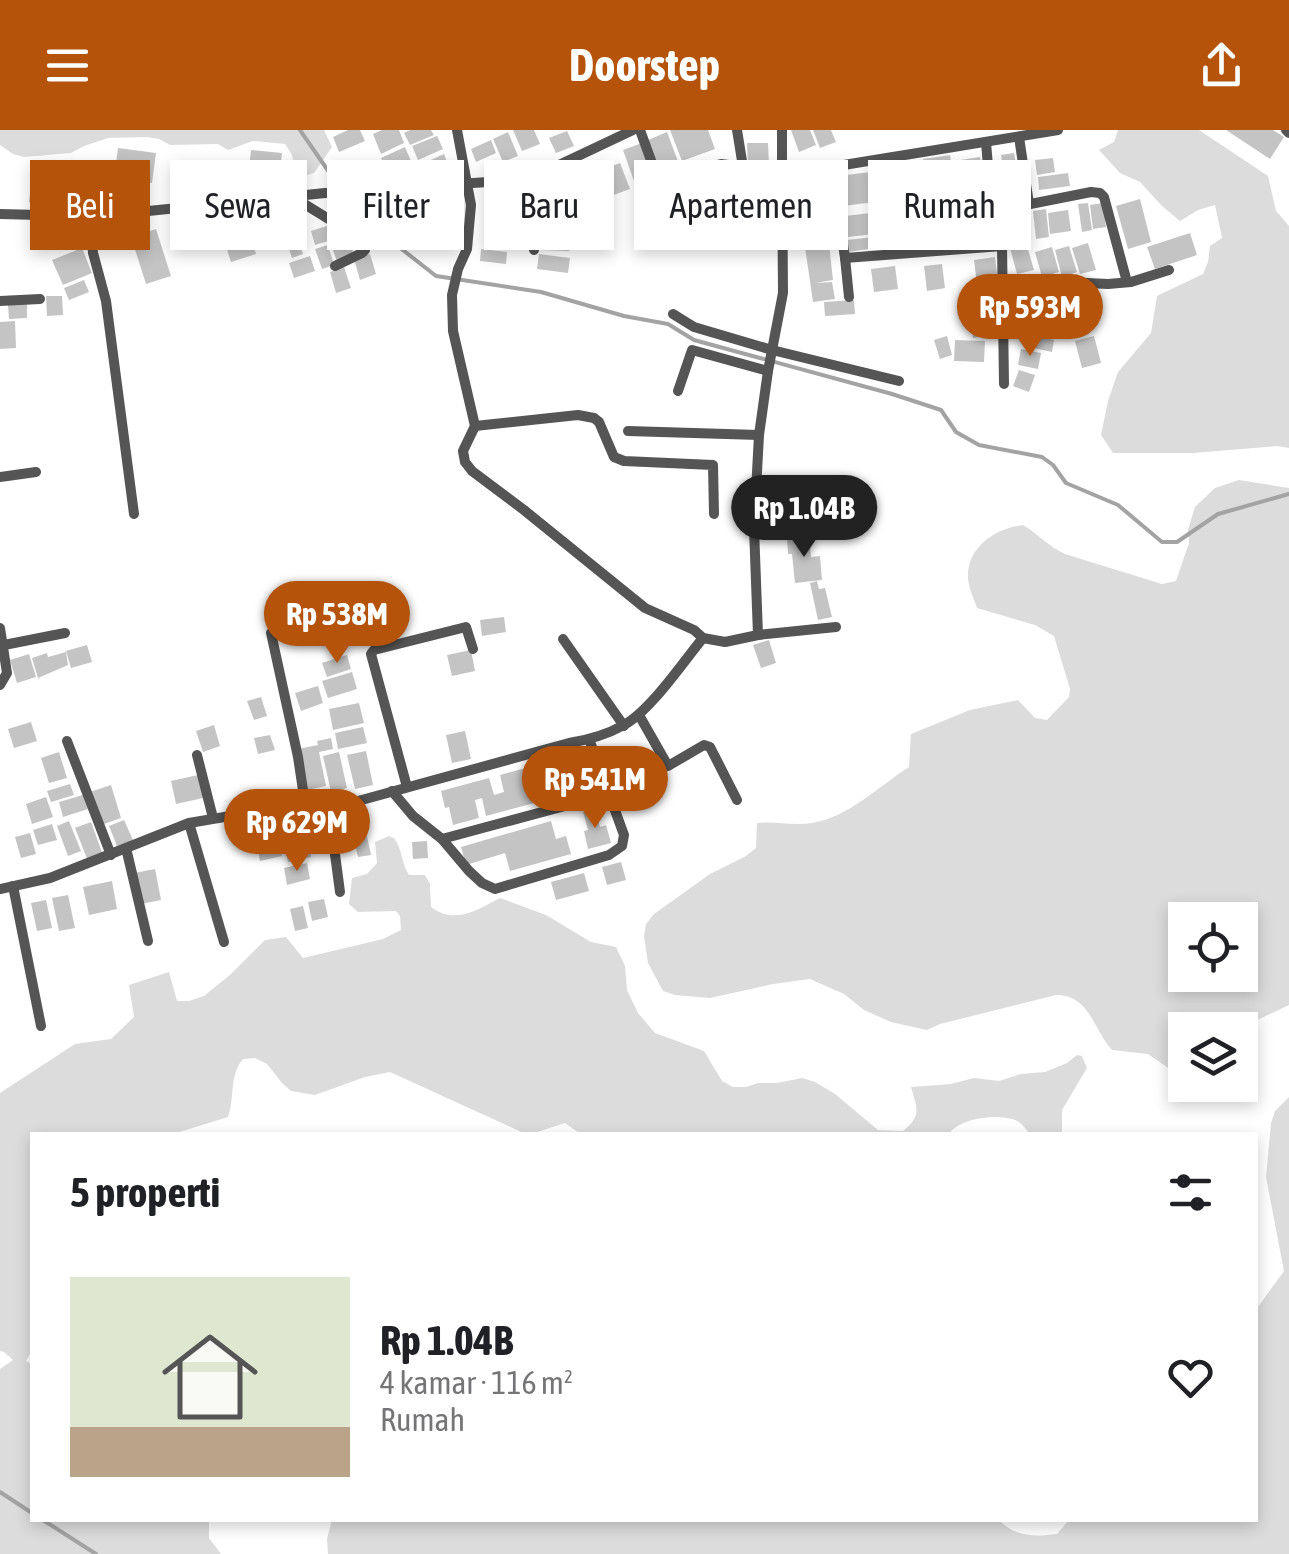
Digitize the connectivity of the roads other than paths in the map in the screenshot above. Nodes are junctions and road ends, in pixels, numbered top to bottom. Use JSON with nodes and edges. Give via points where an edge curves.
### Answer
{"nodes":[{"id":1,"x":457,"y":130,"type":"edge"},
{"id":2,"x":637,"y":130,"type":"edge"},
{"id":3,"x":737,"y":130,"type":"edge"},
{"id":4,"x":782,"y":130,"type":"edge"},
{"id":5,"x":1054,"y":131,"type":"edge"},
{"id":6,"x":1018,"y":136,"type":"junction"},
{"id":7,"x":986,"y":142,"type":"junction"},
{"id":8,"x":571,"y":160,"type":"edge"},
{"id":9,"x":649,"y":160,"type":"edge"},
{"id":10,"x":742,"y":160,"type":"edge"},
{"id":11,"x":782,"y":160,"type":"edge"},
{"id":12,"x":987,"y":160,"type":"edge"},
{"id":13,"x":1022,"y":160,"type":"edge"},
{"id":14,"x":848,"y":165,"type":"edge"},
{"id":15,"x":484,"y":183,"type":"edge"},
{"id":16,"x":468,"y":184,"type":"junction"},
{"id":17,"x":307,"y":195,"type":"edge"},
{"id":18,"x":1031,"y":204,"type":"edge"},
{"id":19,"x":307,"y":206,"type":"edge"},
{"id":20,"x":0,"y":214,"type":"edge"},
{"id":21,"x":30,"y":215,"type":"edge"},
{"id":22,"x":93,"y":250,"type":"edge"},
{"id":23,"x":783,"y":250,"type":"edge"},
{"id":24,"x":844,"y":250,"type":"edge"},
{"id":25,"x":950,"y":250,"type":"edge"},
{"id":26,"x":1002,"y":250,"type":"edge"},
{"id":27,"x":845,"y":258,"type":"junction"},
{"id":28,"x":335,"y":266,"type":"dead end"},
{"id":29,"x":1169,"y":270,"type":"dead end"},
{"id":30,"x":1004,"y":279,"type":"junction"},
{"id":31,"x":1127,"y":282,"type":"junction"},
{"id":32,"x":850,"y":296,"type":"dead end"},
{"id":33,"x":40,"y":299,"type":"dead end"},
{"id":34,"x":0,"y":301,"type":"edge"},
{"id":35,"x":673,"y":314,"type":"dead end"},
{"id":36,"x":772,"y":350,"type":"junction"},
{"id":37,"x":768,"y":368,"type":"junction"},
{"id":38,"x":899,"y":381,"type":"dead end"},
{"id":39,"x":1004,"y":384,"type":"dead end"},
{"id":40,"x":678,"y":392,"type":"dead end"},
{"id":41,"x":475,"y":426,"type":"junction"},
{"id":42,"x":628,"y":430,"type":"dead end"},
{"id":43,"x":759,"y":435,"type":"junction"},
{"id":44,"x":36,"y":472,"type":"dead end"},
{"id":45,"x":0,"y":476,"type":"edge"},
{"id":46,"x":134,"y":514,"type":"dead end"},
{"id":47,"x":714,"y":514,"type":"dead end"},
{"id":48,"x":836,"y":627,"type":"dead end"},
{"id":49,"x":0,"y":628,"type":"edge"},
{"id":50,"x":66,"y":633,"type":"dead end"},
{"id":51,"x":272,"y":634,"type":"dead end"},
{"id":52,"x":758,"y":636,"type":"junction"},
{"id":53,"x":563,"y":638,"type":"dead end"},
{"id":54,"x":703,"y":638,"type":"junction"},
{"id":55,"x":4,"y":645,"type":"junction"},
{"id":56,"x":473,"y":650,"type":"dead end"},
{"id":57,"x":0,"y":685,"type":"edge"},
{"id":58,"x":639,"y":714,"type":"junction"},
{"id":59,"x":624,"y":726,"type":"junction"},
{"id":60,"x":589,"y":739,"type":"junction"},
{"id":61,"x":67,"y":740,"type":"dead end"},
{"id":62,"x":197,"y":755,"type":"dead end"},
{"id":63,"x":407,"y":787,"type":"junction"},
{"id":64,"x":392,"y":791,"type":"junction"},
{"id":65,"x":609,"y":794,"type":"junction"},
{"id":66,"x":737,"y":800,"type":"dead end"},
{"id":67,"x":329,"y":809,"type":"junction"},
{"id":68,"x":306,"y":810,"type":"junction"},
{"id":69,"x":213,"y":818,"type":"junction"},
{"id":70,"x":190,"y":823,"type":"junction"},
{"id":71,"x":442,"y":839,"type":"junction"},
{"id":72,"x":126,"y":848,"type":"junction"},
{"id":73,"x":111,"y":855,"type":"junction"},
{"id":74,"x":13,"y":886,"type":"junction"},
{"id":75,"x":0,"y":888,"type":"edge"},
{"id":76,"x":340,"y":892,"type":"dead end"},
{"id":77,"x":148,"y":941,"type":"dead end"},
{"id":78,"x":224,"y":942,"type":"dead end"},
{"id":79,"x":41,"y":1026,"type":"dead end"}],
"edges":[{"from":1,"to":16,"type":"street"},
{"from":2,"to":8,"type":"street"},
{"from":2,"to":9,"type":"street"},
{"from":3,"to":10,"type":"street"},
{"from":4,"to":11,"type":"street"},
{"from":5,"to":6,"type":"street"},
{"from":6,"to":7,"type":"street"},
{"from":6,"to":13,"type":"street"},
{"from":7,"to":12,"type":"street"},
{"from":7,"to":14,"type":"street"},
{"from":15,"to":16,"type":"street"},
{"from":16,"to":17,"type":"street"},
{"from":16,"to":41,"type":"street","via":[[467,249],[452,294],[452,331]]},
{"from":18,"to":31,"type":"street","via":[[1100,193]]},
{"from":19,"to":28,"type":"street","via":[[364,241],[362,253]]},
{"from":20,"to":21,"type":"street"},
{"from":22,"to":46,"type":"street","via":[[106,300]]},
{"from":23,"to":36,"type":"street"},
{"from":24,"to":27,"type":"street"},
{"from":25,"to":27,"type":"street"},
{"from":26,"to":30,"type":"street"},
{"from":27,"to":32,"type":"street"},
{"from":29,"to":31,"type":"street"},
{"from":30,"to":31,"type":"street"},
{"from":30,"to":39,"type":"street"},
{"from":33,"to":34,"type":"street"},
{"from":35,"to":36,"type":"street","via":[[694,328]]},
{"from":36,"to":37,"type":"street"},
{"from":36,"to":38,"type":"street"},
{"from":37,"to":40,"type":"street","via":[[692,350]]},
{"from":37,"to":43,"type":"street"},
{"from":41,"to":47,"type":"street","via":[[594,418],[614,457],[624,461],[712,465]]},
{"from":41,"to":54,"type":"street","via":[[463,452],[472,471],[645,608]]},
{"from":42,"to":43,"type":"street"},
{"from":43,"to":52,"type":"street"},
{"from":44,"to":45,"type":"street"},
{"from":48,"to":52,"type":"street"},
{"from":49,"to":55,"type":"street"},
{"from":50,"to":55,"type":"street"},
{"from":51,"to":68,"type":"street"},
{"from":52,"to":54,"type":"street"},
{"from":53,"to":59,"type":"street"},
{"from":54,"to":58,"type":"street"},
{"from":55,"to":57,"type":"street","via":[[7,673]]},
{"from":56,"to":63,"type":"street","via":[[466,627],[371,654]]},
{"from":58,"to":59,"type":"street"},
{"from":58,"to":66,"type":"street","via":[[668,766],[710,747]]},
{"from":59,"to":60,"type":"street"},
{"from":60,"to":63,"type":"street"},
{"from":60,"to":65,"type":"street"},
{"from":61,"to":73,"type":"street"},
{"from":62,"to":69,"type":"street"},
{"from":63,"to":64,"type":"street"},
{"from":64,"to":67,"type":"street"},
{"from":64,"to":71,"type":"street"},
{"from":65,"to":71,"type":"street"},
{"from":65,"to":71,"type":"street","via":[[622,846],[495,889]]},
{"from":67,"to":68,"type":"street"},
{"from":67,"to":76,"type":"street"},
{"from":68,"to":69,"type":"street"},
{"from":69,"to":70,"type":"street"},
{"from":70,"to":72,"type":"street"},
{"from":70,"to":78,"type":"street"},
{"from":72,"to":73,"type":"street"},
{"from":72,"to":77,"type":"street"},
{"from":73,"to":74,"type":"street"},
{"from":74,"to":75,"type":"street"},
{"from":74,"to":79,"type":"street"}]}
